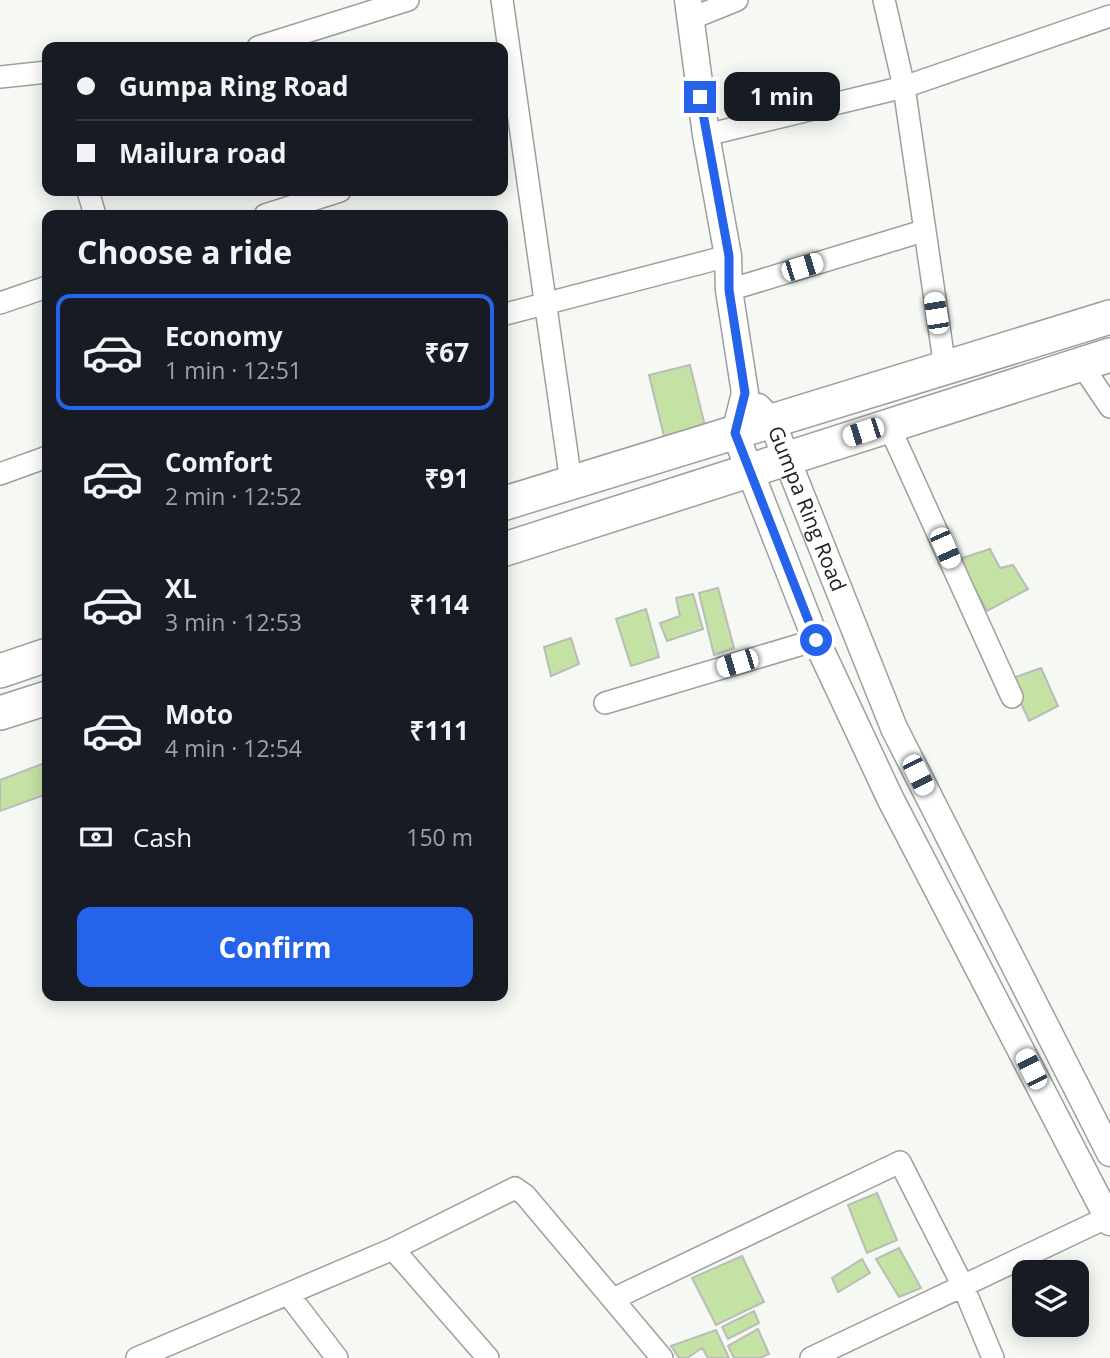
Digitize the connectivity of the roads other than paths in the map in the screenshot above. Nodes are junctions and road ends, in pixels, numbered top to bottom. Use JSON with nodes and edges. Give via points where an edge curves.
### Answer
{"nodes":[{"id":1,"x":408,"y":0,"type":"edge"},
{"id":2,"x":502,"y":0,"type":"edge"},
{"id":3,"x":737,"y":0,"type":"edge"},
{"id":4,"x":884,"y":0,"type":"edge"},
{"id":5,"x":341,"y":10,"type":"edge"},
{"id":6,"x":689,"y":10,"type":"edge"},
{"id":7,"x":1110,"y":16,"type":"edge"},
{"id":8,"x":269,"y":42,"type":"edge"},
{"id":9,"x":505,"y":42,"type":"edge"},
{"id":10,"x":42,"y":73,"type":"edge"},
{"id":11,"x":0,"y":77,"type":"edge"},
{"id":12,"x":508,"y":81,"type":"edge"},
{"id":13,"x":904,"y":87,"type":"junction"},
{"id":14,"x":512,"y":135,"type":"edge"},
{"id":15,"x":706,"y":135,"type":"junction"},
{"id":16,"x":324,"y":196,"type":"edge"},
{"id":17,"x":281,"y":210,"type":"edge"},
{"id":18,"x":923,"y":231,"type":"junction"},
{"id":19,"x":729,"y":256,"type":"junction"},
{"id":20,"x":42,"y":289,"type":"edge"},
{"id":21,"x":729,"y":290,"type":"junction"},
{"id":22,"x":544,"y":302,"type":"junction"},
{"id":23,"x":0,"y":303,"type":"edge"},
{"id":24,"x":508,"y":312,"type":"edge"},
{"id":25,"x":1110,"y":317,"type":"edge"},
{"id":26,"x":1096,"y":360,"type":"edge"},
{"id":27,"x":945,"y":368,"type":"junction"},
{"id":28,"x":745,"y":393,"type":"junction"},
{"id":29,"x":1110,"y":407,"type":"edge"},
{"id":30,"x":772,"y":422,"type":"junction"},
{"id":31,"x":888,"y":424,"type":"junction"},
{"id":32,"x":735,"y":433,"type":"junction"},
{"id":33,"x":786,"y":458,"type":"junction"},
{"id":34,"x":42,"y":459,"type":"edge"},
{"id":35,"x":750,"y":469,"type":"junction"},
{"id":36,"x":0,"y":474,"type":"edge"},
{"id":37,"x":571,"y":482,"type":"junction"},
{"id":38,"x":508,"y":502,"type":"edge"},
{"id":39,"x":508,"y":548,"type":"edge"},
{"id":40,"x":816,"y":640,"type":"junction"},
{"id":41,"x":42,"y":657,"type":"edge"},
{"id":42,"x":0,"y":671,"type":"edge"},
{"id":43,"x":1012,"y":697,"type":"dead end"},
{"id":44,"x":42,"y":700,"type":"edge"},
{"id":45,"x":605,"y":703,"type":"dead end"},
{"id":46,"x":0,"y":713,"type":"edge"},
{"id":47,"x":1110,"y":1153,"type":"edge"},
{"id":48,"x":1109,"y":1220,"type":"edge"},
{"id":49,"x":393,"y":1249,"type":"junction"},
{"id":50,"x":963,"y":1286,"type":"junction"},
{"id":51,"x":288,"y":1294,"type":"junction"},
{"id":52,"x":613,"y":1299,"type":"junction"},
{"id":53,"x":137,"y":1358,"type":"edge"},
{"id":54,"x":337,"y":1358,"type":"edge"},
{"id":55,"x":488,"y":1358,"type":"edge"},
{"id":56,"x":662,"y":1358,"type":"edge"},
{"id":57,"x":811,"y":1358,"type":"edge"},
{"id":58,"x":993,"y":1358,"type":"edge"}],
"edges":[{"from":1,"to":5,"type":"street"},
{"from":2,"to":9,"type":"street"},
{"from":3,"to":6,"type":"street"},
{"from":4,"to":13,"type":"street"},
{"from":5,"to":8,"type":"street"},
{"from":6,"to":15,"type":"street"},
{"from":7,"to":13,"type":"street"},
{"from":10,"to":11,"type":"street"},
{"from":12,"to":14,"type":"street"},
{"from":13,"to":15,"type":"street"},
{"from":13,"to":18,"type":"street"},
{"from":14,"to":22,"type":"street"},
{"from":15,"to":19,"type":"street"},
{"from":16,"to":17,"type":"street"},
{"from":18,"to":21,"type":"street"},
{"from":18,"to":27,"type":"street"},
{"from":19,"to":21,"type":"street"},
{"from":19,"to":22,"type":"street"},
{"from":20,"to":23,"type":"street"},
{"from":21,"to":28,"type":"street"},
{"from":22,"to":24,"type":"street"},
{"from":22,"to":37,"type":"street"},
{"from":25,"to":27,"type":"main road"},
{"from":26,"to":29,"type":"street"},
{"from":26,"to":31,"type":"main road"},
{"from":27,"to":30,"type":"main road"},
{"from":28,"to":30,"type":"street","name":"Gumpa Ring Road"},
{"from":28,"to":32,"type":"street","name":"Gumpa Ring Road"},
{"from":30,"to":32,"type":"main road"},
{"from":30,"to":33,"type":"street","name":"Gumpa Ring Road"},
{"from":31,"to":33,"type":"main road"},
{"from":31,"to":43,"type":"street"},
{"from":32,"to":35,"type":"street","name":"Gumpa Ring Road"},
{"from":32,"to":37,"type":"main road"},
{"from":33,"to":35,"type":"main road"},
{"from":33,"to":47,"type":"street","name":"Gumpa Ring Road","via":[[894,728]]},
{"from":34,"to":36,"type":"street"},
{"from":35,"to":39,"type":"main road"},
{"from":35,"to":40,"type":"street","name":"Gumpa Ring Road"},
{"from":37,"to":38,"type":"main road"},
{"from":40,"to":45,"type":"street"},
{"from":40,"to":48,"type":"street","name":"Gumpa Ring Road","via":[[890,798]]},
{"from":41,"to":42,"type":"main road"},
{"from":44,"to":46,"type":"main road"},
{"from":48,"to":50,"type":"street"},
{"from":49,"to":51,"type":"street"},
{"from":49,"to":52,"type":"street","via":[[515,1188]]},
{"from":49,"to":55,"type":"street"},
{"from":50,"to":52,"type":"street","via":[[900,1162]]},
{"from":50,"to":57,"type":"street"},
{"from":50,"to":58,"type":"street"},
{"from":51,"to":53,"type":"street"},
{"from":51,"to":54,"type":"street"},
{"from":52,"to":56,"type":"street"}]}
